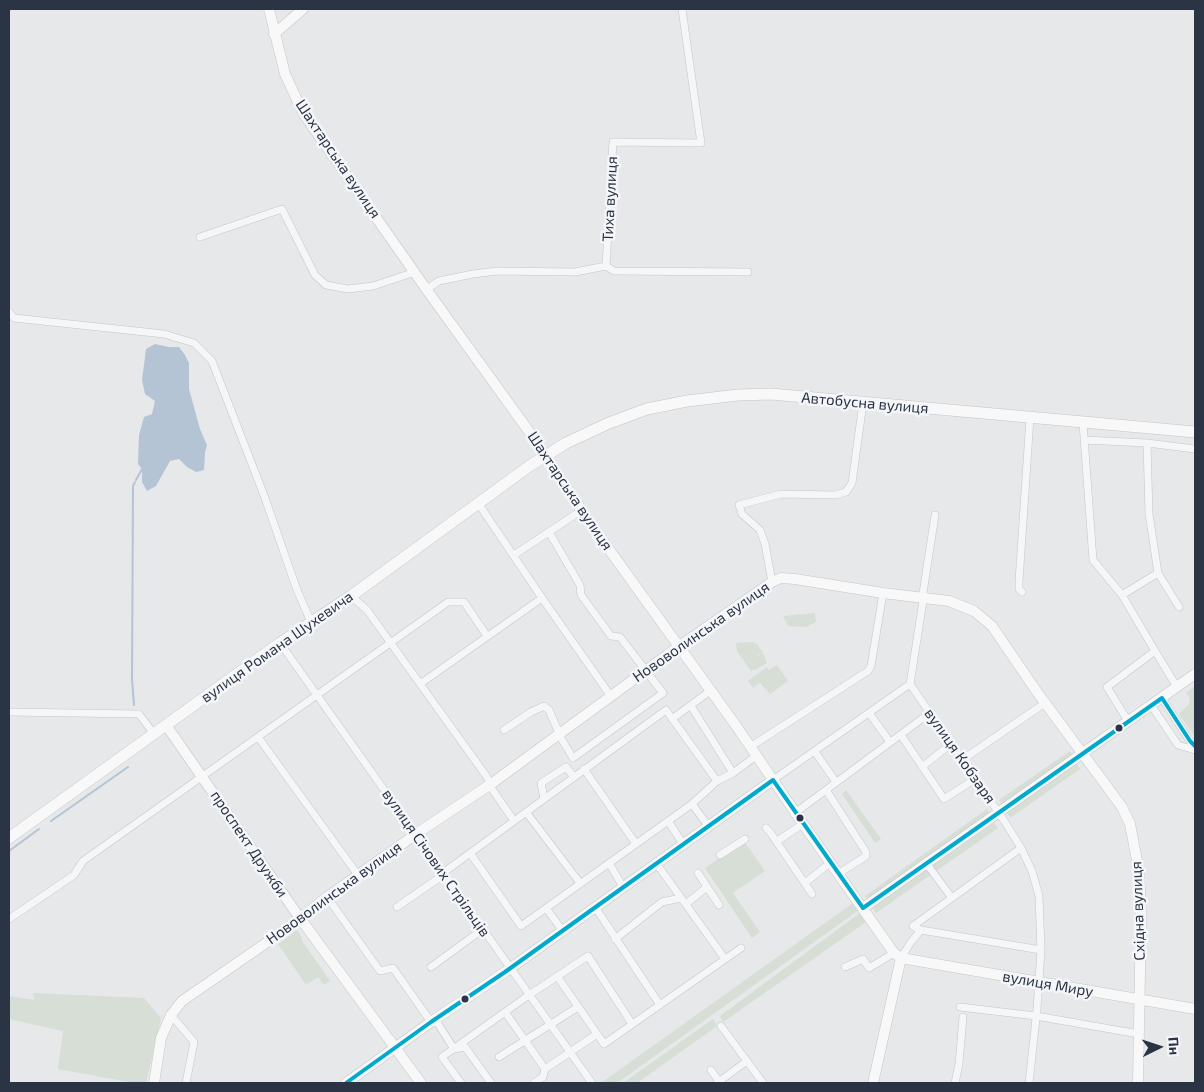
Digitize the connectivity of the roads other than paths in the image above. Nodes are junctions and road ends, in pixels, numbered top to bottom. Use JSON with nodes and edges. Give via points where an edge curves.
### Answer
{"nodes":[{"id":1,"x":269,"y":9,"type":"edge"},
{"id":2,"x":303,"y":9,"type":"edge"},
{"id":3,"x":682,"y":9,"type":"edge"},
{"id":4,"x":274,"y":34,"type":"junction"},
{"id":5,"x":200,"y":237,"type":"dead end"},
{"id":6,"x":606,"y":266,"type":"junction"},
{"id":7,"x":414,"y":272,"type":"junction"},
{"id":8,"x":748,"y":272,"type":"dead end"},
{"id":9,"x":427,"y":289,"type":"junction"},
{"id":10,"x":9,"y":312,"type":"edge"},
{"id":11,"x":863,"y":404,"type":"junction"},
{"id":12,"x":1030,"y":418,"type":"junction"},
{"id":13,"x":1083,"y":423,"type":"junction"},
{"id":14,"x":1195,"y":432,"type":"edge"},
{"id":15,"x":1084,"y":440,"type":"junction"},
{"id":16,"x":1147,"y":443,"type":"junction"},
{"id":17,"x":1195,"y":449,"type":"edge"},
{"id":18,"x":546,"y":455,"type":"junction"},
{"id":19,"x":478,"y":502,"type":"junction"},
{"id":20,"x":582,"y":510,"type":"junction"},
{"id":21,"x":935,"y":515,"type":"dead end"},
{"id":22,"x":549,"y":532,"type":"junction"},
{"id":23,"x":514,"y":555,"type":"junction"},
{"id":24,"x":1158,"y":573,"type":"junction"},
{"id":25,"x":772,"y":582,"type":"junction"},
{"id":26,"x":1022,"y":592,"type":"dead end"},
{"id":27,"x":883,"y":593,"type":"junction"},
{"id":28,"x":1122,"y":595,"type":"junction"},
{"id":29,"x":351,"y":596,"type":"junction"},
{"id":30,"x":542,"y":598,"type":"junction"},
{"id":31,"x":923,"y":598,"type":"junction"},
{"id":32,"x":1179,"y":607,"type":"dead end"},
{"id":33,"x":311,"y":622,"type":"junction"},
{"id":34,"x":487,"y":636,"type":"junction"},
{"id":35,"x":280,"y":643,"type":"junction"},
{"id":36,"x":391,"y":643,"type":"junction"},
{"id":37,"x":678,"y":647,"type":"junction"},
{"id":38,"x":1155,"y":651,"type":"junction"},
{"id":39,"x":646,"y":670,"type":"junction"},
{"id":40,"x":1195,"y":674,"type":"edge"},
{"id":41,"x":420,"y":684,"type":"junction"},
{"id":42,"x":910,"y":684,"type":"junction"},
{"id":43,"x":1175,"y":685,"type":"junction"},
{"id":44,"x":710,"y":691,"type":"junction"},
{"id":45,"x":317,"y":696,"type":"junction"},
{"id":46,"x":610,"y":696,"type":"junction"},
{"id":47,"x":1162,"y":698,"type":"junction"},
{"id":48,"x":1045,"y":703,"type":"junction"},
{"id":49,"x":1151,"y":705,"type":"junction"},
{"id":50,"x":691,"y":706,"type":"junction"},
{"id":51,"x":9,"y":712,"type":"edge"},
{"id":52,"x":931,"y":712,"type":"junction"},
{"id":53,"x":869,"y":713,"type":"junction"},
{"id":54,"x":672,"y":719,"type":"junction"},
{"id":55,"x":1128,"y":721,"type":"junction"},
{"id":56,"x":166,"y":725,"type":"junction"},
{"id":57,"x":504,"y":730,"type":"dead end"},
{"id":58,"x":154,"y":734,"type":"junction"},
{"id":59,"x":559,"y":734,"type":"junction"},
{"id":60,"x":901,"y":735,"type":"junction"},
{"id":61,"x":258,"y":736,"type":"junction"},
{"id":62,"x":890,"y":742,"type":"junction"},
{"id":63,"x":952,"y":744,"type":"junction"},
{"id":64,"x":1195,"y":746,"type":"edge"},
{"id":65,"x":1195,"y":750,"type":"edge"},
{"id":66,"x":753,"y":752,"type":"junction"},
{"id":67,"x":815,"y":752,"type":"junction"},
{"id":68,"x":1083,"y":754,"type":"junction"},
{"id":69,"x":962,"y":760,"type":"junction"},
{"id":70,"x":922,"y":767,"type":"junction"},
{"id":71,"x":584,"y":770,"type":"junction"},
{"id":72,"x":733,"y":773,"type":"junction"},
{"id":73,"x":202,"y":776,"type":"junction"},
{"id":74,"x":574,"y":777,"type":"junction"},
{"id":75,"x":773,"y":780,"type":"junction"},
{"id":76,"x":975,"y":780,"type":"junction"},
{"id":77,"x":717,"y":781,"type":"junction"},
{"id":78,"x":836,"y":782,"type":"junction"},
{"id":79,"x":491,"y":784,"type":"junction"},
{"id":80,"x":826,"y":790,"type":"junction"},
{"id":81,"x":544,"y":799,"type":"junction"},
{"id":82,"x":692,"y":804,"type":"junction"},
{"id":83,"x":526,"y":812,"type":"junction"},
{"id":84,"x":795,"y":813,"type":"junction"},
{"id":85,"x":999,"y":813,"type":"junction"},
{"id":86,"x":514,"y":821,"type":"junction"},
{"id":87,"x":668,"y":821,"type":"junction"},
{"id":88,"x":803,"y":824,"type":"junction"},
{"id":89,"x":708,"y":827,"type":"junction"},
{"id":90,"x":766,"y":828,"type":"dead end"},
{"id":91,"x":416,"y":834,"type":"junction"},
{"id":92,"x":9,"y":837,"type":"edge"},
{"id":93,"x":746,"y":839,"type":"dead end"},
{"id":94,"x":777,"y":841,"type":"junction"},
{"id":95,"x":636,"y":844,"type":"junction"},
{"id":96,"x":683,"y":844,"type":"junction"},
{"id":97,"x":1021,"y":848,"type":"junction"},
{"id":98,"x":470,"y":853,"type":"junction"},
{"id":99,"x":720,"y":855,"type":"dead end"},
{"id":100,"x":610,"y":863,"type":"junction"},
{"id":101,"x":656,"y":863,"type":"junction"},
{"id":102,"x":830,"y":863,"type":"junction"},
{"id":103,"x":926,"y":864,"type":"junction"},
{"id":104,"x":698,"y":873,"type":"dead end"},
{"id":105,"x":444,"y":874,"type":"junction"},
{"id":106,"x":838,"y":874,"type":"junction"},
{"id":107,"x":358,"y":875,"type":"junction"},
{"id":108,"x":805,"y":882,"type":"junction"},
{"id":109,"x":580,"y":884,"type":"junction"},
{"id":110,"x":623,"y":887,"type":"junction"},
{"id":111,"x":707,"y":887,"type":"junction"},
{"id":112,"x":812,"y":894,"type":"dead end"},
{"id":113,"x":327,"y":897,"type":"junction"},
{"id":114,"x":952,"y":898,"type":"junction"},
{"id":115,"x":683,"y":901,"type":"junction"},
{"id":116,"x":719,"y":904,"type":"dead end"},
{"id":117,"x":397,"y":907,"type":"dead end"},
{"id":118,"x":594,"y":907,"type":"junction"},
{"id":119,"x":546,"y":908,"type":"junction"},
{"id":120,"x":863,"y":908,"type":"junction"},
{"id":121,"x":300,"y":918,"type":"junction"},
{"id":122,"x":9,"y":919,"type":"edge"},
{"id":123,"x":483,"y":929,"type":"junction"},
{"id":124,"x":562,"y":930,"type":"junction"},
{"id":125,"x":921,"y":930,"type":"junction"},
{"id":126,"x":616,"y":939,"type":"junction"},
{"id":127,"x":741,"y":948,"type":"dead end"},
{"id":128,"x":1041,"y":950,"type":"junction"},
{"id":129,"x":898,"y":955,"type":"junction"},
{"id":130,"x":725,"y":959,"type":"junction"},
{"id":131,"x":844,"y":967,"type":"dead end"},
{"id":132,"x":431,"y":968,"type":"dead end"},
{"id":133,"x":510,"y":968,"type":"junction"},
{"id":134,"x":557,"y":976,"type":"junction"},
{"id":135,"x":1039,"y":982,"type":"junction"},
{"id":136,"x":529,"y":995,"type":"junction"},
{"id":137,"x":1140,"y":1000,"type":"junction"},
{"id":138,"x":660,"y":1005,"type":"junction"},
{"id":139,"x":960,"y":1006,"type":"dead end"},
{"id":140,"x":578,"y":1007,"type":"junction"},
{"id":141,"x":1195,"y":1009,"type":"edge"},
{"id":142,"x":505,"y":1012,"type":"junction"},
{"id":143,"x":171,"y":1015,"type":"junction"},
{"id":144,"x":1036,"y":1016,"type":"junction"},
{"id":145,"x":963,"y":1017,"type":"dead end"},
{"id":146,"x":433,"y":1020,"type":"junction"},
{"id":147,"x":550,"y":1024,"type":"junction"},
{"id":148,"x":632,"y":1024,"type":"junction"},
{"id":149,"x":721,"y":1026,"type":"dead end"},
{"id":150,"x":597,"y":1034,"type":"junction"},
{"id":151,"x":1139,"y":1034,"type":"junction"},
{"id":152,"x":525,"y":1040,"type":"junction"},
{"id":153,"x":396,"y":1048,"type":"junction"},
{"id":154,"x":454,"y":1049,"type":"junction"},
{"id":155,"x":571,"y":1053,"type":"junction"},
{"id":156,"x":499,"y":1057,"type":"dead end"},
{"id":157,"x":747,"y":1061,"type":"junction"},
{"id":158,"x":545,"y":1069,"type":"junction"},
{"id":159,"x":711,"y":1070,"type":"dead end"},
{"id":160,"x":154,"y":1083,"type":"edge"},
{"id":161,"x":186,"y":1083,"type":"edge"},
{"id":162,"x":346,"y":1083,"type":"edge"},
{"id":163,"x":420,"y":1083,"type":"edge"},
{"id":164,"x":461,"y":1083,"type":"edge"},
{"id":165,"x":491,"y":1083,"type":"edge"},
{"id":166,"x":534,"y":1083,"type":"edge"},
{"id":167,"x":592,"y":1083,"type":"edge"},
{"id":168,"x":719,"y":1083,"type":"edge"},
{"id":169,"x":763,"y":1083,"type":"edge"},
{"id":170,"x":873,"y":1083,"type":"edge"},
{"id":171,"x":955,"y":1083,"type":"edge"},
{"id":172,"x":1029,"y":1083,"type":"edge"},
{"id":173,"x":1138,"y":1083,"type":"edge"}],
"edges":[{"from":1,"to":4,"type":"street","name":"Шахтарська вулиця"},
{"from":2,"to":4,"type":"street"},
{"from":3,"to":6,"type":"street","name":"Тиха вулиця","via":[[701,143],[613,142]]},
{"from":4,"to":7,"type":"street","name":"Шахтарська вулиця","via":[[285,74],[303,113]]},
{"from":5,"to":7,"type":"street","via":[[282,209],[315,275],[326,285],[348,290]]},
{"from":6,"to":8,"type":"street","via":[[614,271]]},
{"from":6,"to":9,"type":"street","via":[[575,272],[497,271],[473,274],[439,281]]},
{"from":7,"to":9,"type":"street","name":"Шахтарська вулиця"},
{"from":9,"to":18,"type":"street","name":"Шахтарська вулиця"},
{"from":10,"to":33,"type":"street","via":[[14,318],[164,334],[194,342],[212,361]]},
{"from":11,"to":12,"type":"main road","name":"Автобусна вулиця"},
{"from":11,"to":18,"type":"main road","name":"Автобусна вулиця","via":[[771,394],[688,401],[647,409],[609,423]]},
{"from":11,"to":25,"type":"street","via":[[852,483],[846,492],[835,495],[781,494],[738,505],[742,514],[760,530]]},
{"from":12,"to":13,"type":"main road","name":"Автобусна вулиця"},
{"from":12,"to":26,"type":"street","via":[[1019,581]]},
{"from":13,"to":14,"type":"main road","name":"Автобусна вулиця"},
{"from":13,"to":15,"type":"street"},
{"from":15,"to":16,"type":"street"},
{"from":15,"to":28,"type":"street","via":[[1093,560]]},
{"from":16,"to":17,"type":"street"},
{"from":16,"to":24,"type":"street","via":[[1150,514]]},
{"from":18,"to":19,"type":"main road","name":"вулиця Романа Шухевича"},
{"from":18,"to":20,"type":"street","name":"Шахтарська вулиця"},
{"from":19,"to":23,"type":"street"},
{"from":19,"to":29,"type":"main road","name":"вулиця Романа Шухевича"},
{"from":20,"to":22,"type":"street"},
{"from":20,"to":37,"type":"street","name":"Шахтарська вулиця"},
{"from":21,"to":31,"type":"street"},
{"from":22,"to":23,"type":"street"},
{"from":22,"to":39,"type":"street","via":[[580,585],[581,595],[611,636],[620,637]]},
{"from":23,"to":30,"type":"street"},
{"from":24,"to":28,"type":"street"},
{"from":24,"to":32,"type":"street"},
{"from":25,"to":27,"type":"street","name":"Нововолинська вулиця","via":[[795,578]]},
{"from":25,"to":37,"type":"street","name":"Нововолинська вулиця"},
{"from":27,"to":31,"type":"street","name":"Нововолинська вулиця"},
{"from":27,"to":66,"type":"street","via":[[868,671]]},
{"from":28,"to":38,"type":"street"},
{"from":29,"to":33,"type":"main road","name":"вулиця Романа Шухевича"},
{"from":29,"to":36,"type":"street","via":[[367,610]]},
{"from":30,"to":34,"type":"street"},
{"from":30,"to":46,"type":"street"},
{"from":31,"to":42,"type":"street"},
{"from":31,"to":48,"type":"street","name":"Нововолинська вулиця","via":[[949,601],[974,611],[992,626]]},
{"from":33,"to":35,"type":"main road","name":"вулиця Романа Шухевича"},
{"from":34,"to":36,"type":"street","via":[[464,602],[448,602]]},
{"from":34,"to":41,"type":"street"},
{"from":35,"to":45,"type":"street","name":"вулиця Січових Стрільців"},
{"from":35,"to":56,"type":"main road","name":"вулиця Романа Шухевича"},
{"from":36,"to":41,"type":"street"},
{"from":36,"to":45,"type":"street"},
{"from":37,"to":39,"type":"street","name":"Нововолинська вулиця"},
{"from":37,"to":44,"type":"street","name":"Шахтарська вулиця"},
{"from":38,"to":43,"type":"street"},
{"from":38,"to":55,"type":"street","via":[[1107,687]]},
{"from":39,"to":46,"type":"street","name":"Нововолинська вулиця"},
{"from":39,"to":59,"type":"street","via":[[663,693],[573,758]]},
{"from":40,"to":43,"type":"street"},
{"from":41,"to":79,"type":"street"},
{"from":42,"to":52,"type":"street","name":"вулиця Кобзаря"},
{"from":42,"to":53,"type":"street"},
{"from":43,"to":47,"type":"street"},
{"from":44,"to":50,"type":"street"},
{"from":44,"to":66,"type":"street","name":"Шахтарська вулиця"},
{"from":45,"to":61,"type":"street"},
{"from":45,"to":91,"type":"street","name":"вулиця Січових Стрільців"},
{"from":46,"to":59,"type":"street","name":"Нововолинська вулиця"},
{"from":47,"to":49,"type":"street"},
{"from":47,"to":64,"type":"street"},
{"from":48,"to":68,"type":"street","name":"Нововолинська вулиця"},
{"from":48,"to":69,"type":"street"},
{"from":49,"to":55,"type":"street"},
{"from":49,"to":65,"type":"street","via":[[1178,744]]},
{"from":50,"to":54,"type":"street"},
{"from":50,"to":72,"type":"street"},
{"from":51,"to":58,"type":"street","via":[[139,714]]},
{"from":52,"to":60,"type":"street"},
{"from":52,"to":63,"type":"street","name":"вулиця Кобзаря"},
{"from":53,"to":62,"type":"street"},
{"from":53,"to":67,"type":"street"},
{"from":54,"to":71,"type":"street","via":[[666,710]]},
{"from":54,"to":77,"type":"street"},
{"from":55,"to":68,"type":"street"},
{"from":56,"to":58,"type":"main road","name":"вулиця Романа Шухевича"},
{"from":56,"to":73,"type":"street","name":"проспект Дружби"},
{"from":57,"to":59,"type":"street","via":[[544,706]]},
{"from":58,"to":92,"type":"main road","name":"вулиця Романа Шухевича"},
{"from":59,"to":79,"type":"street","name":"Нововолинська вулиця"},
{"from":60,"to":62,"type":"street"},
{"from":60,"to":70,"type":"street"},
{"from":61,"to":73,"type":"street"},
{"from":61,"to":107,"type":"street"},
{"from":62,"to":78,"type":"street"},
{"from":63,"to":69,"type":"street","name":"вулиця Кобзаря"},
{"from":63,"to":70,"type":"street"},
{"from":66,"to":72,"type":"street"},
{"from":66,"to":75,"type":"street","name":"Шахтарська вулиця"},
{"from":67,"to":75,"type":"street"},
{"from":67,"to":78,"type":"street"},
{"from":68,"to":85,"type":"street"},
{"from":68,"to":137,"type":"street","name":"Східна вулиця","via":[[1122,807],[1130,824],[1139,870]]},
{"from":69,"to":76,"type":"street","name":"вулиця Кобзаря"},
{"from":70,"to":76,"type":"street","via":[[944,798]]},
{"from":71,"to":74,"type":"street"},
{"from":71,"to":95,"type":"street"},
{"from":72,"to":77,"type":"street"},
{"from":73,"to":121,"type":"street","name":"проспект Дружби"},
{"from":73,"to":122,"type":"street","via":[[83,861],[74,875]]},
{"from":74,"to":81,"type":"street"},
{"from":74,"to":81,"type":"street","via":[[566,767],[541,783]]},
{"from":75,"to":84,"type":"street","name":"Шахтарська вулиця"},
{"from":75,"to":89,"type":"street"},
{"from":76,"to":85,"type":"street","name":"вулиця Кобзаря"},
{"from":77,"to":82,"type":"street"},
{"from":78,"to":80,"type":"street"},
{"from":79,"to":86,"type":"street"},
{"from":79,"to":91,"type":"street","name":"Нововолинська вулиця"},
{"from":80,"to":84,"type":"street"},
{"from":80,"to":106,"type":"street","via":[[866,852],[866,856]]},
{"from":81,"to":83,"type":"street"},
{"from":82,"to":87,"type":"street"},
{"from":82,"to":89,"type":"street"},
{"from":83,"to":86,"type":"street"},
{"from":83,"to":109,"type":"street"},
{"from":84,"to":88,"type":"street","name":"Шахтарська вулиця"},
{"from":85,"to":97,"type":"street","name":"вулиця Кобзаря"},
{"from":85,"to":103,"type":"street"},
{"from":86,"to":98,"type":"street"},
{"from":87,"to":95,"type":"street"},
{"from":87,"to":96,"type":"street"},
{"from":88,"to":94,"type":"street"},
{"from":88,"to":102,"type":"street","name":"Шахтарська вулиця"},
{"from":89,"to":96,"type":"street"},
{"from":90,"to":94,"type":"street"},
{"from":91,"to":105,"type":"street","name":"вулиця Січових Стрільців"},
{"from":91,"to":107,"type":"street","name":"Нововолинська вулиця"},
{"from":93,"to":99,"type":"street"},
{"from":94,"to":108,"type":"street"},
{"from":95,"to":100,"type":"street"},
{"from":96,"to":101,"type":"street"},
{"from":97,"to":114,"type":"street"},
{"from":97,"to":128,"type":"street","name":"вулиця Кобзаря","via":[[1039,896]]},
{"from":98,"to":105,"type":"street"},
{"from":98,"to":119,"type":"street","via":[[521,926]]},
{"from":100,"to":109,"type":"street"},
{"from":100,"to":110,"type":"street"},
{"from":101,"to":110,"type":"street"},
{"from":101,"to":115,"type":"street"},
{"from":102,"to":106,"type":"street","name":"Шахтарська вулиця"},
{"from":102,"to":108,"type":"street"},
{"from":103,"to":114,"type":"street"},
{"from":103,"to":120,"type":"street"},
{"from":104,"to":111,"type":"street"},
{"from":105,"to":117,"type":"street"},
{"from":105,"to":123,"type":"street","name":"вулиця Січових Стрільців"},
{"from":106,"to":120,"type":"street","name":"Шахтарська вулиця"},
{"from":107,"to":113,"type":"street","name":"Нововолинська вулиця"},
{"from":108,"to":112,"type":"street"},
{"from":109,"to":119,"type":"street"},
{"from":110,"to":118,"type":"street"},
{"from":111,"to":115,"type":"street"},
{"from":111,"to":116,"type":"street"},
{"from":113,"to":121,"type":"street","name":"Нововолинська вулиця"},
{"from":113,"to":146,"type":"street","via":[[380,971],[393,968]]},
{"from":114,"to":125,"type":"street","via":[[913,926]]},
{"from":115,"to":126,"type":"street","via":[[662,902]]},
{"from":115,"to":130,"type":"street"},
{"from":118,"to":124,"type":"street"},
{"from":118,"to":126,"type":"street"},
{"from":119,"to":124,"type":"street"},
{"from":120,"to":129,"type":"street","name":"Шахтарська вулиця"},
{"from":121,"to":143,"type":"street","name":"Нововолинська вулиця","via":[[187,998]]},
{"from":121,"to":153,"type":"street","name":"проспект Дружби"},
{"from":123,"to":132,"type":"street"},
{"from":123,"to":133,"type":"street","name":"вулиця Січових Стрільців"},
{"from":124,"to":133,"type":"street"},
{"from":125,"to":128,"type":"street"},
{"from":125,"to":129,"type":"street"},
{"from":126,"to":138,"type":"street"},
{"from":127,"to":130,"type":"street"},
{"from":128,"to":135,"type":"street","name":"вулиця Кобзаря"},
{"from":129,"to":131,"type":"street","via":[[869,968],[863,959]]},
{"from":129,"to":135,"type":"street","name":"вулиця Миру"},
{"from":129,"to":170,"type":"street"},
{"from":130,"to":138,"type":"street"},
{"from":133,"to":136,"type":"street","name":"вулиця Січових Стрільців"},
{"from":133,"to":146,"type":"street"},
{"from":134,"to":136,"type":"street"},
{"from":134,"to":140,"type":"street"},
{"from":134,"to":148,"type":"street","via":[[588,956]]},
{"from":135,"to":137,"type":"street","name":"вулиця Миру"},
{"from":135,"to":144,"type":"street","name":"вулиця Кобзаря"},
{"from":136,"to":142,"type":"street"},
{"from":136,"to":147,"type":"street","name":"вулиця Січових Стрільців"},
{"from":137,"to":141,"type":"street","name":"вулиця Миру"},
{"from":137,"to":151,"type":"street","name":"Східна вулиця"},
{"from":138,"to":148,"type":"street"},
{"from":139,"to":144,"type":"street"},
{"from":140,"to":147,"type":"street"},
{"from":140,"to":150,"type":"street"},
{"from":142,"to":152,"type":"street"},
{"from":142,"to":154,"type":"street"},
{"from":143,"to":160,"type":"street","name":"Нововолинська вулиця","via":[[161,1038]]},
{"from":143,"to":161,"type":"street","via":[[194,1042]]},
{"from":144,"to":151,"type":"street"},
{"from":144,"to":172,"type":"street","name":"вулиця Кобзаря"},
{"from":145,"to":171,"type":"street"},
{"from":146,"to":153,"type":"street"},
{"from":146,"to":154,"type":"street"},
{"from":147,"to":152,"type":"street"},
{"from":147,"to":155,"type":"street","name":"вулиця Січових Стрільців"},
{"from":148,"to":150,"type":"street","via":[[604,1044]]},
{"from":149,"to":157,"type":"street"},
{"from":150,"to":155,"type":"street"},
{"from":151,"to":173,"type":"street","name":"Східна вулиця"},
{"from":152,"to":156,"type":"street"},
{"from":152,"to":158,"type":"street"},
{"from":153,"to":162,"type":"street"},
{"from":153,"to":163,"type":"street","name":"проспект Дружби"},
{"from":154,"to":164,"type":"street","via":[[442,1057]]},
{"from":154,"to":165,"type":"street","via":[[465,1047]]},
{"from":155,"to":158,"type":"street"},
{"from":155,"to":167,"type":"street","name":"вулиця Січових Стрільців"},
{"from":157,"to":168,"type":"street"},
{"from":157,"to":169,"type":"street"},
{"from":158,"to":166,"type":"street","via":[[543,1078]]},
{"from":159,"to":168,"type":"street"}]}
